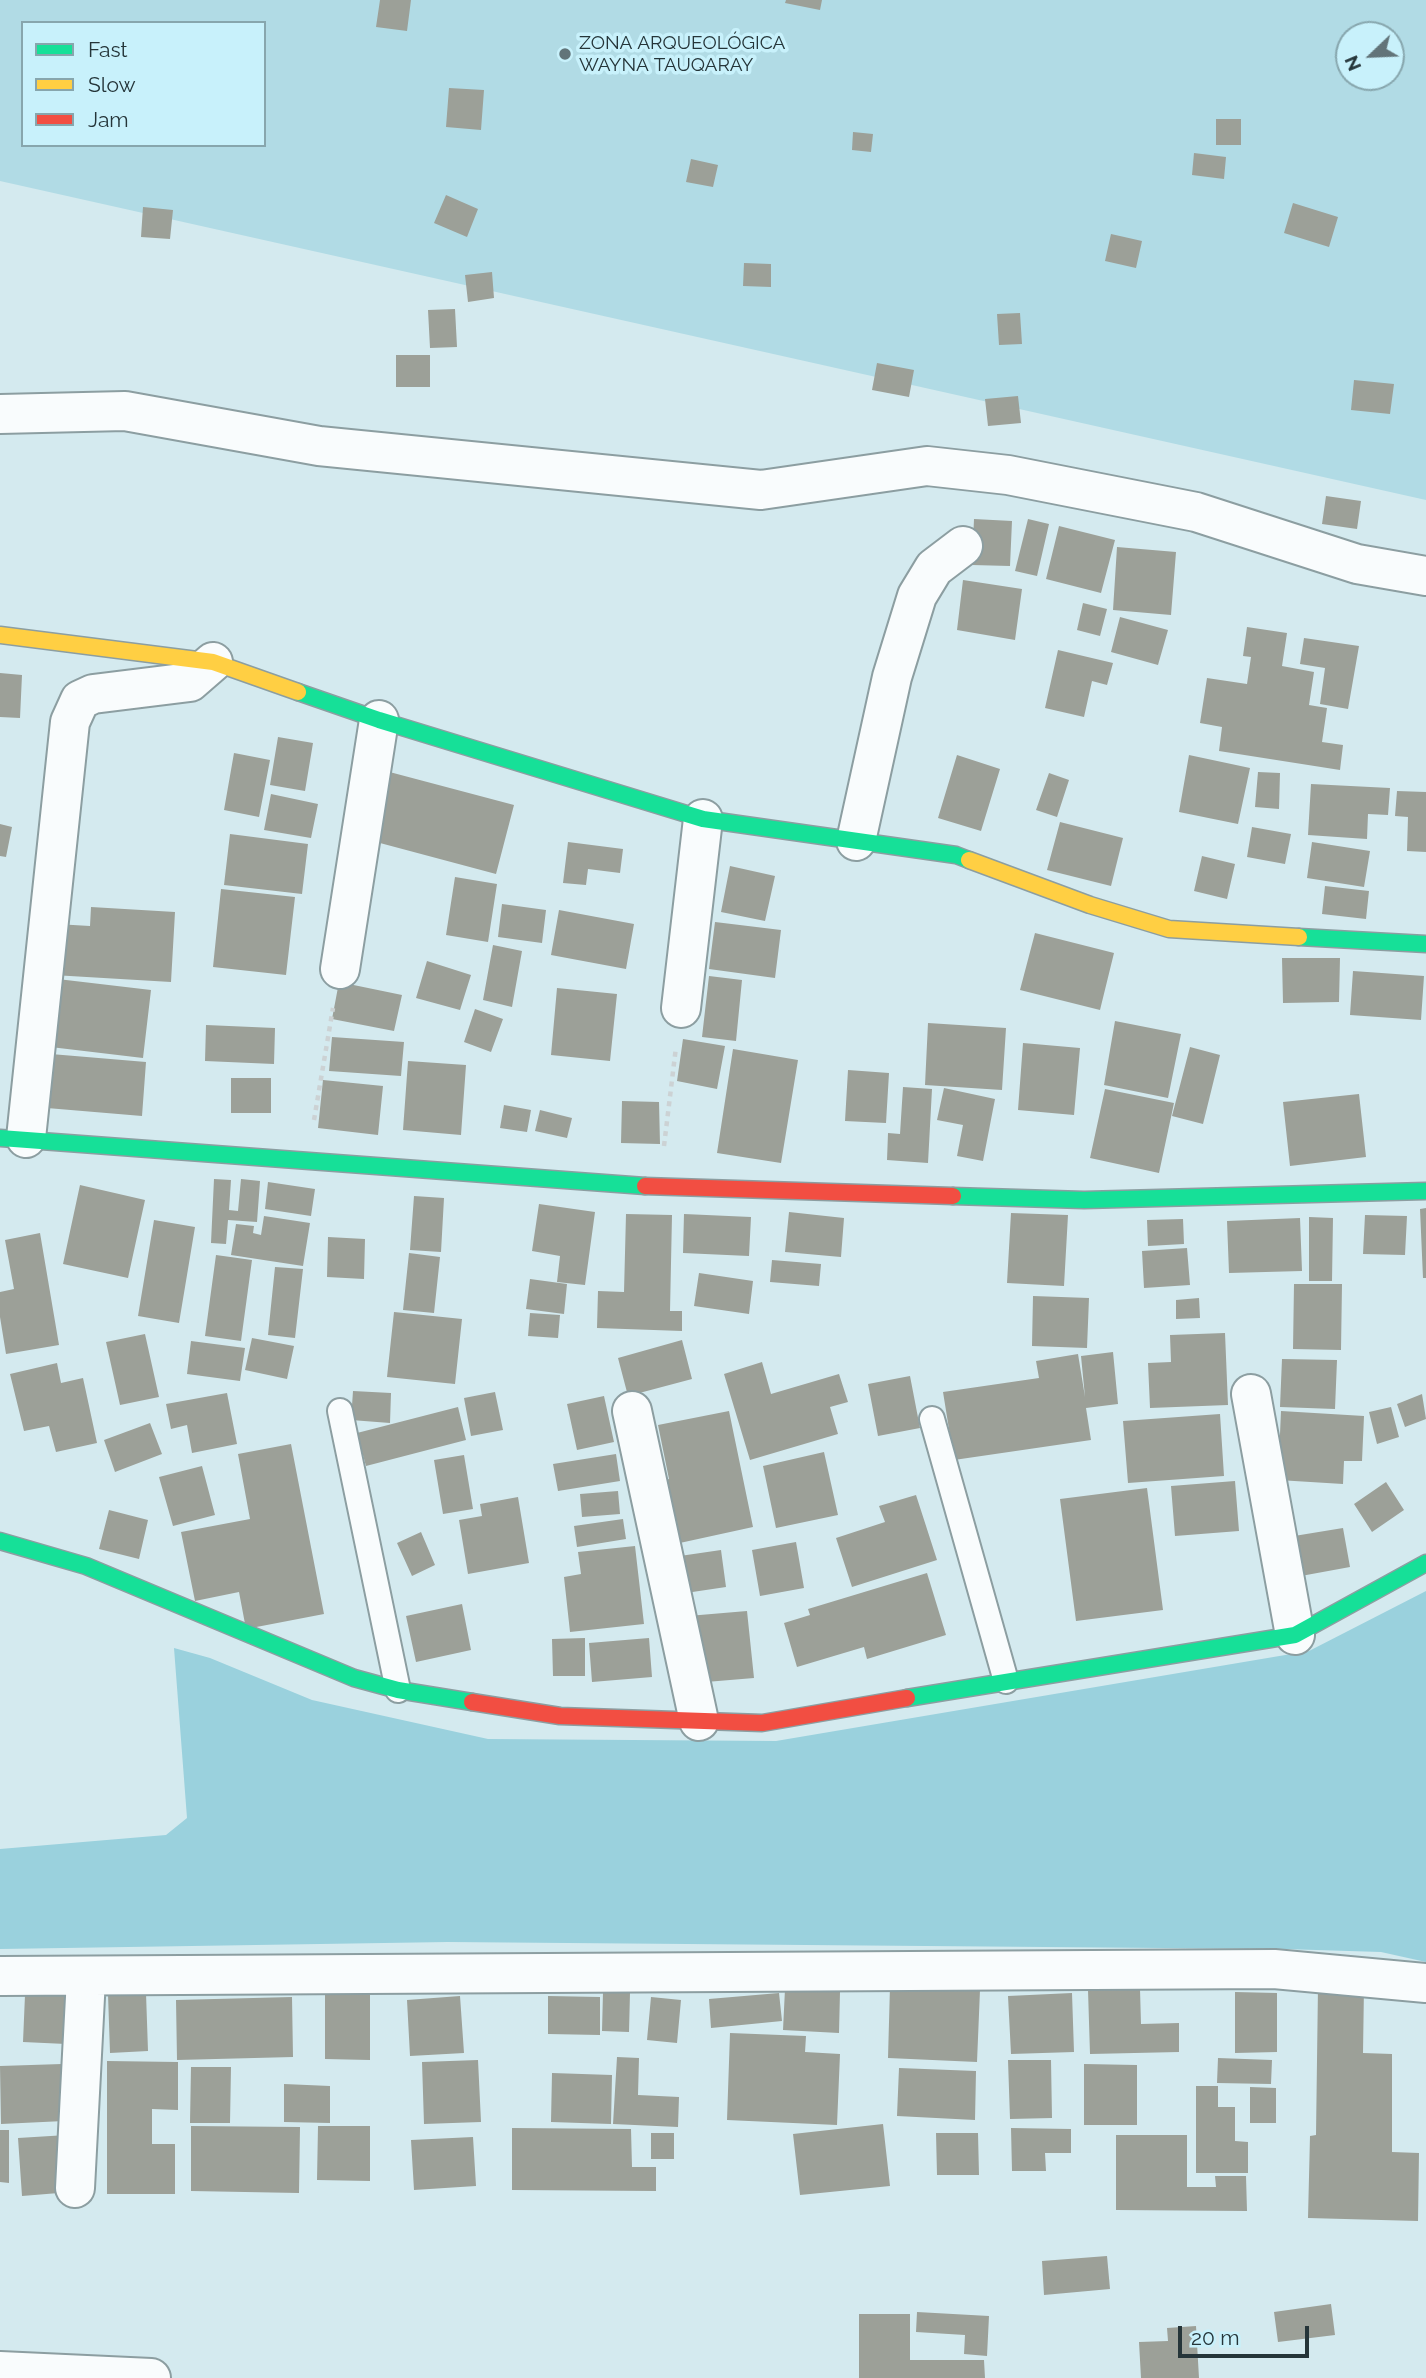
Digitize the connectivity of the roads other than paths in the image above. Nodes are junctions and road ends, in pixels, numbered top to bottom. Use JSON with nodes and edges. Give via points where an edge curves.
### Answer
{"nodes":[{"id":1,"x":0,"y":414,"type":"edge"},
{"id":2,"x":963,"y":546,"type":"dead end"},
{"id":3,"x":1426,"y":576,"type":"edge"},
{"id":4,"x":0,"y":635,"type":"edge"},
{"id":5,"x":213,"y":662,"type":"junction"},
{"id":6,"x":379,"y":720,"type":"junction"},
{"id":7,"x":703,"y":820,"type":"junction"},
{"id":8,"x":856,"y":841,"type":"junction"},
{"id":9,"x":1426,"y":944,"type":"edge"},
{"id":10,"x":340,"y":970,"type":"road end"},
{"id":11,"x":681,"y":1008,"type":"road end"},
{"id":12,"x":13,"y":1138,"type":"edge"},
{"id":13,"x":1426,"y":1191,"type":"edge"},
{"id":14,"x":1251,"y":1394,"type":"dead end"},
{"id":15,"x":340,"y":1411,"type":"dead end"},
{"id":16,"x":632,"y":1411,"type":"dead end"},
{"id":17,"x":932,"y":1419,"type":"dead end"},
{"id":18,"x":0,"y":1541,"type":"edge"},
{"id":19,"x":1426,"y":1563,"type":"edge"},
{"id":20,"x":1295,"y":1635,"type":"junction"},
{"id":21,"x":1006,"y":1681,"type":"junction"},
{"id":22,"x":398,"y":1690,"type":"junction"},
{"id":23,"x":699,"y":1721,"type":"junction"},
{"id":24,"x":0,"y":1976,"type":"edge"},
{"id":25,"x":86,"y":1978,"type":"junction"},
{"id":26,"x":1426,"y":1983,"type":"edge"},
{"id":27,"x":75,"y":2188,"type":"dead end"},
{"id":28,"x":0,"y":2371,"type":"edge"},
{"id":29,"x":150,"y":2378,"type":"edge"}],
"edges":[{"from":1,"to":3,"type":"street","via":[[125,411],[319,446],[761,490],[927,466],[1008,475],[1196,512],[1357,564]]},
{"from":2,"to":8,"type":"street","via":[[934,568],[917,596],[892,677]]},
{"from":4,"to":5,"type":"street"},
{"from":5,"to":6,"type":"street"},
{"from":5,"to":12,"type":"street","via":[[190,682],[93,694],[79,700],[69,722]]},
{"from":6,"to":7,"type":"street"},
{"from":6,"to":10,"type":"street"},
{"from":7,"to":8,"type":"street"},
{"from":7,"to":11,"type":"street"},
{"from":8,"to":9,"type":"street","via":[[956,855],[1169,929]]},
{"from":12,"to":13,"type":"street","via":[[659,1187],[1084,1200]]},
{"from":14,"to":20,"type":"street"},
{"from":15,"to":22,"type":"lane"},
{"from":16,"to":23,"type":"street"},
{"from":17,"to":21,"type":"lane"},
{"from":18,"to":22,"type":"street","via":[[86,1566],[354,1678]]},
{"from":19,"to":20,"type":"street"},
{"from":20,"to":21,"type":"street"},
{"from":21,"to":23,"type":"street","via":[[762,1723]]},
{"from":22,"to":23,"type":"street","via":[[559,1716]]},
{"from":24,"to":25,"type":"street"},
{"from":25,"to":26,"type":"street","via":[[1274,1969]]},
{"from":25,"to":27,"type":"street"},
{"from":28,"to":29,"type":"street"}]}
